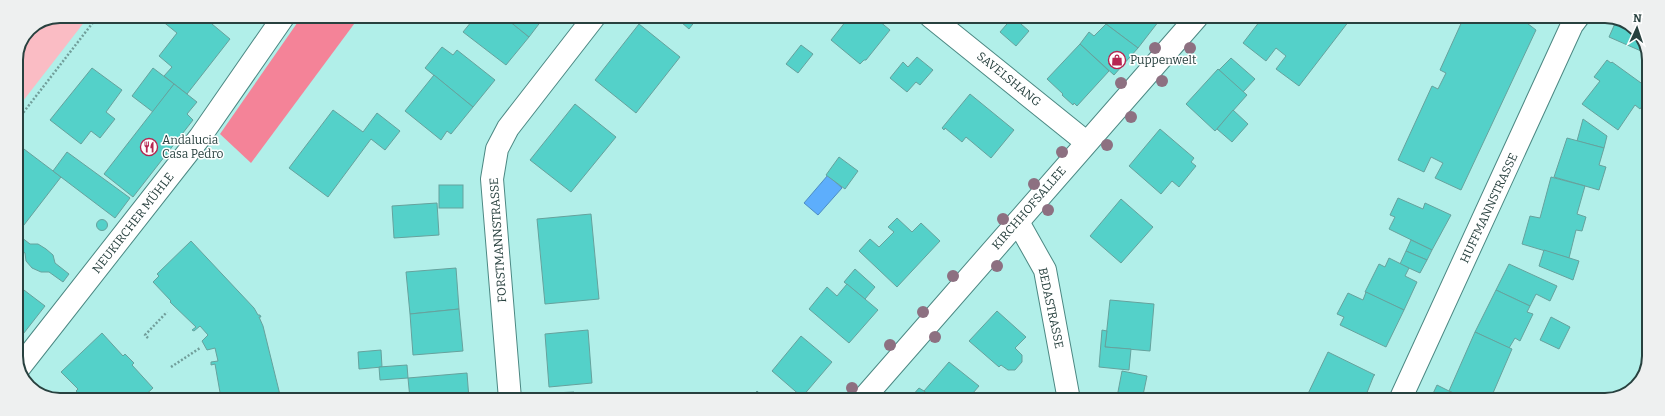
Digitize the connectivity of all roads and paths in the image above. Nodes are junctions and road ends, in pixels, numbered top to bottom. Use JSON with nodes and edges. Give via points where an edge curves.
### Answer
{"nodes":[{"id":1,"x":93,"y":23,"type":"edge"},
{"id":2,"x":279,"y":23,"type":"edge"},
{"id":3,"x":590,"y":23,"type":"edge"},
{"id":4,"x":940,"y":23,"type":"edge"},
{"id":5,"x":1192,"y":23,"type":"edge"},
{"id":6,"x":1570,"y":23,"type":"edge"},
{"id":7,"x":23,"y":113,"type":"edge"},
{"id":8,"x":1086,"y":142,"type":"junction"},
{"id":9,"x":1018,"y":222,"type":"junction"},
{"id":10,"x":167,"y":312,"type":"dead end"},
{"id":11,"x":148,"y":338,"type":"dead end"},
{"id":12,"x":200,"y":348,"type":"dead end"},
{"id":13,"x":24,"y":362,"type":"edge"},
{"id":14,"x":171,"y":367,"type":"dead end"},
{"id":15,"x":510,"y":393,"type":"edge"},
{"id":16,"x":868,"y":393,"type":"edge"},
{"id":17,"x":1068,"y":393,"type":"edge"},
{"id":18,"x":1403,"y":393,"type":"edge"}],
"edges":[{"from":1,"to":7,"type":"path"},
{"from":2,"to":13,"type":"street","name":"NEUKIRCHER MÜHLE","via":[[200,137]]},
{"from":3,"to":15,"type":"street","name":"FORSTMANNSTRASSE","via":[[508,128],[497,149],[492,179]]},
{"from":4,"to":8,"type":"street","name":"SAVELSHANG"},
{"from":5,"to":8,"type":"street","name":"KIRCHHOFSALLEE"},
{"from":6,"to":18,"type":"street","name":"HUFFMANNSTRASSE"},
{"from":8,"to":9,"type":"street","name":"KIRCHHOFSALLEE"},
{"from":9,"to":16,"type":"street","name":"KIRCHHOFSALLEE"},
{"from":9,"to":17,"type":"street","name":"BEDASTRASSE","via":[[1045,270]]},
{"from":10,"to":11,"type":"path","via":[[145,334]]},
{"from":12,"to":14,"type":"path"}]}
